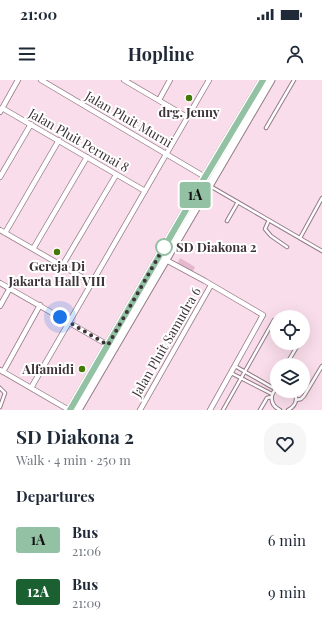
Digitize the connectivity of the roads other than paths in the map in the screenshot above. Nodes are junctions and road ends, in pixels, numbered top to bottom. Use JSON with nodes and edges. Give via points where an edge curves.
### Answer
{"nodes":[{"id":1,"x":18,"y":80,"type":"edge"},
{"id":2,"x":41,"y":80,"type":"edge"},
{"id":3,"x":124,"y":80,"type":"edge"},
{"id":4,"x":170,"y":80,"type":"edge"},
{"id":5,"x":209,"y":80,"type":"edge"},
{"id":6,"x":263,"y":80,"type":"edge"},
{"id":7,"x":271,"y":80,"type":"edge"},
{"id":8,"x":294,"y":80,"type":"edge"},
{"id":9,"x":131,"y":82,"type":"edge"},
{"id":10,"x":159,"y":100,"type":"junction"},
{"id":11,"x":1,"y":110,"type":"edge"},
{"id":12,"x":187,"y":117,"type":"junction"},
{"id":13,"x":243,"y":122,"type":"junction"},
{"id":14,"x":31,"y":124,"type":"junction"},
{"id":15,"x":266,"y":128,"type":"dead end"},
{"id":16,"x":60,"y":140,"type":"junction"},
{"id":17,"x":166,"y":154,"type":"junction"},
{"id":18,"x":87,"y":157,"type":"junction"},
{"id":19,"x":116,"y":175,"type":"junction"},
{"id":20,"x":0,"y":177,"type":"edge"},
{"id":21,"x":207,"y":182,"type":"junction"},
{"id":22,"x":145,"y":191,"type":"junction"},
{"id":23,"x":322,"y":198,"type":"edge"},
{"id":24,"x":238,"y":202,"type":"junction"},
{"id":25,"x":269,"y":220,"type":"junction"},
{"id":26,"x":227,"y":221,"type":"dead end"},
{"id":27,"x":0,"y":230,"type":"edge"},
{"id":28,"x":5,"y":233,"type":"junction"},
{"id":29,"x":300,"y":238,"type":"junction"},
{"id":30,"x":287,"y":247,"type":"dead end"},
{"id":31,"x":33,"y":250,"type":"junction"},
{"id":32,"x":322,"y":251,"type":"edge"},
{"id":33,"x":166,"y":260,"type":"junction"},
{"id":34,"x":62,"y":266,"type":"junction"},
{"id":35,"x":0,"y":283,"type":"edge"},
{"id":36,"x":92,"y":283,"type":"junction"},
{"id":37,"x":211,"y":285,"type":"junction"},
{"id":38,"x":10,"y":288,"type":"junction"},
{"id":39,"x":40,"y":305,"type":"junction"},
{"id":40,"x":0,"y":306,"type":"edge"},
{"id":41,"x":70,"y":322,"type":"junction"},
{"id":42,"x":270,"y":327,"type":"edge"},
{"id":43,"x":108,"y":345,"type":"junction"},
{"id":44,"x":235,"y":366,"type":"junction"},
{"id":45,"x":322,"y":366,"type":"edge"},
{"id":46,"x":98,"y":370,"type":"junction"},
{"id":47,"x":1,"y":371,"type":"edge"},
{"id":48,"x":244,"y":371,"type":"junction"},
{"id":49,"x":231,"y":373,"type":"junction"},
{"id":50,"x":240,"y":378,"type":"junction"},
{"id":51,"x":270,"y":385,"type":"edge"},
{"id":52,"x":0,"y":388,"type":"edge"},
{"id":53,"x":31,"y":388,"type":"junction"},
{"id":54,"x":270,"y":394,"type":"edge"},
{"id":55,"x":270,"y":396,"type":"edge"},
{"id":56,"x":272,"y":398,"type":"edge"},
{"id":57,"x":296,"y":400,"type":"joint"},
{"id":58,"x":0,"y":406,"type":"edge"},
{"id":59,"x":70,"y":410,"type":"edge"},
{"id":60,"x":78,"y":410,"type":"edge"},
{"id":61,"x":140,"y":410,"type":"edge"},
{"id":62,"x":210,"y":410,"type":"edge"},
{"id":63,"x":223,"y":410,"type":"edge"},
{"id":64,"x":260,"y":410,"type":"edge"},
{"id":65,"x":280,"y":410,"type":"edge"},
{"id":66,"x":290,"y":410,"type":"edge"}],
"edges":[{"from":1,"to":11,"type":"street"},
{"from":2,"to":17,"type":"street","name":"Jalan Pluit Murni"},
{"from":3,"to":9,"type":"street"},
{"from":4,"to":10,"type":"street"},
{"from":5,"to":12,"type":"street"},
{"from":6,"to":13,"type":"street"},
{"from":7,"to":13,"type":"street"},
{"from":8,"to":15,"type":"lane"},
{"from":9,"to":10,"type":"street"},
{"from":10,"to":12,"type":"street"},
{"from":11,"to":14,"type":"street","name":"Jalan Pluit Permai 8"},
{"from":12,"to":17,"type":"street"},
{"from":13,"to":21,"type":"street"},
{"from":14,"to":16,"type":"street","name":"Jalan Pluit Permai 8"},
{"from":14,"to":20,"type":"street"},
{"from":16,"to":18,"type":"street","name":"Jalan Pluit Permai 8"},
{"from":16,"to":28,"type":"street"},
{"from":17,"to":21,"type":"street","name":"Jalan Pluit Murni"},
{"from":17,"to":22,"type":"street"},
{"from":18,"to":19,"type":"street","name":"Jalan Pluit Permai 8"},
{"from":18,"to":31,"type":"street"},
{"from":19,"to":22,"type":"street","name":"Jalan Pluit Permai 8"},
{"from":19,"to":34,"type":"street"},
{"from":21,"to":24,"type":"lane"},
{"from":21,"to":33,"type":"street"},
{"from":21,"to":43,"type":"street"},
{"from":22,"to":36,"type":"street"},
{"from":23,"to":29,"type":"lane"},
{"from":24,"to":25,"type":"lane"},
{"from":24,"to":26,"type":"lane"},
{"from":25,"to":29,"type":"lane"},
{"from":25,"to":30,"type":"lane","via":[[265,229]]},
{"from":27,"to":28,"type":"street"},
{"from":28,"to":31,"type":"street"},
{"from":29,"to":32,"type":"lane"},
{"from":31,"to":34,"type":"street"},
{"from":33,"to":37,"type":"street"},
{"from":33,"to":46,"type":"street"},
{"from":34,"to":36,"type":"street"},
{"from":35,"to":38,"type":"street"},
{"from":36,"to":41,"type":"street"},
{"from":37,"to":44,"type":"street","via":[[262,314]]},
{"from":37,"to":61,"type":"street","name":"Jalan Pluit Samudra 6"},
{"from":38,"to":39,"type":"street"},
{"from":38,"to":40,"type":"street"},
{"from":39,"to":41,"type":"street"},
{"from":39,"to":47,"type":"street"},
{"from":41,"to":43,"type":"street"},
{"from":41,"to":53,"type":"street"},
{"from":42,"to":48,"type":"lane"},
{"from":43,"to":46,"type":"street"},
{"from":44,"to":48,"type":"lane"},
{"from":44,"to":49,"type":"street"},
{"from":45,"to":57,"type":"lane","via":[[302,399]]},
{"from":46,"to":59,"type":"street"},
{"from":46,"to":60,"type":"street"},
{"from":47,"to":53,"type":"street"},
{"from":48,"to":50,"type":"lane"},
{"from":48,"to":51,"type":"lane"},
{"from":49,"to":50,"type":"lane"},
{"from":49,"to":62,"type":"street"},
{"from":50,"to":54,"type":"lane"},
{"from":50,"to":63,"type":"lane"},
{"from":52,"to":58,"type":"lane","via":[[6,393]]},
{"from":53,"to":59,"type":"street"},
{"from":55,"to":64,"type":"lane"},
{"from":56,"to":65,"type":"lane","via":[[273,404]]},
{"from":57,"to":66,"type":"lane"}]}
